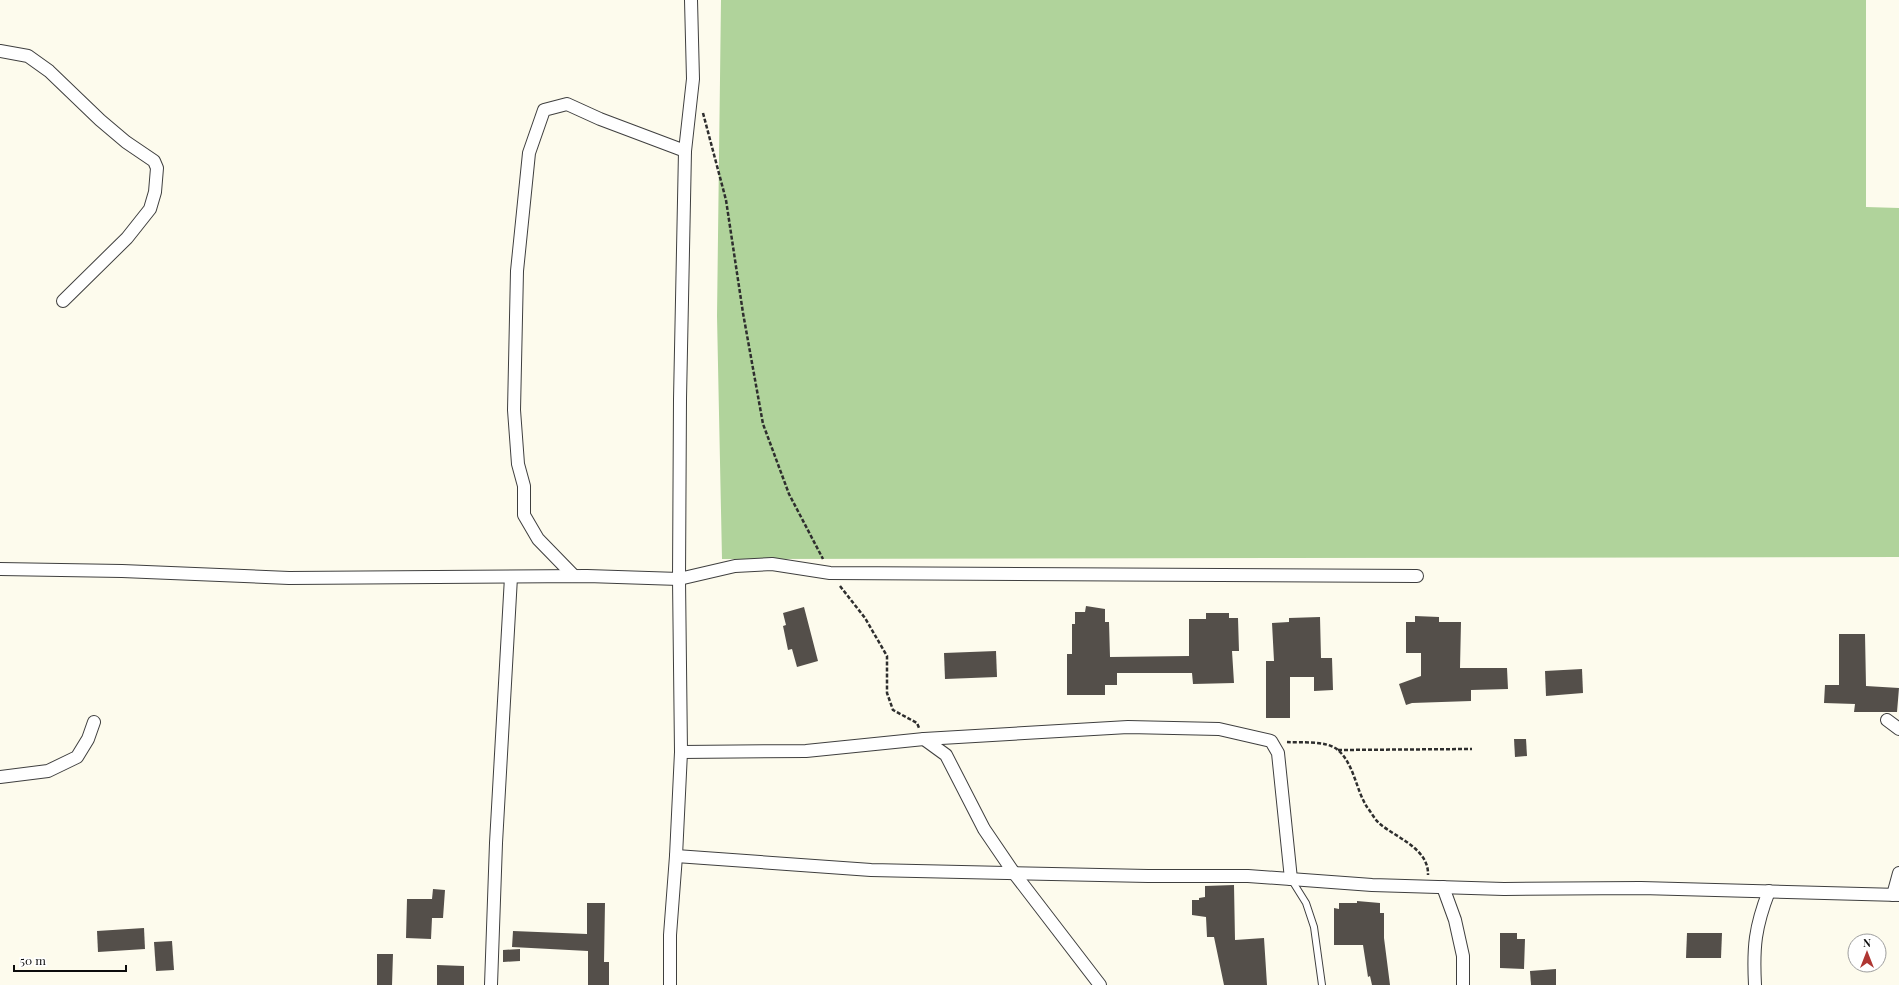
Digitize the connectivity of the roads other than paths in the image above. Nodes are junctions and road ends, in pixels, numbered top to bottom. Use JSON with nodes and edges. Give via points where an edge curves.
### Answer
{"nodes":[{"id":1,"x":691,"y":0,"type":"edge"},
{"id":2,"x":0,"y":51,"type":"edge"},
{"id":3,"x":685,"y":151,"type":"junction"},
{"id":4,"x":63,"y":301,"type":"dead end"},
{"id":5,"x":0,"y":569,"type":"edge"},
{"id":6,"x":574,"y":576,"type":"junction"},
{"id":7,"x":1417,"y":576,"type":"dead end"},
{"id":8,"x":511,"y":577,"type":"junction"},
{"id":9,"x":679,"y":580,"type":"junction"},
{"id":10,"x":1887,"y":720,"type":"dead end"},
{"id":11,"x":94,"y":722,"type":"dead end"},
{"id":12,"x":1899,"y":729,"type":"edge"},
{"id":13,"x":924,"y":739,"type":"junction"},
{"id":14,"x":681,"y":752,"type":"junction"},
{"id":15,"x":0,"y":777,"type":"edge"},
{"id":16,"x":676,"y":856,"type":"junction"},
{"id":17,"x":1014,"y":873,"type":"junction"},
{"id":18,"x":1899,"y":873,"type":"edge"},
{"id":19,"x":1291,"y":879,"type":"junction"},
{"id":20,"x":1443,"y":887,"type":"junction"},
{"id":21,"x":1769,"y":891,"type":"junction"},
{"id":22,"x":1896,"y":895,"type":"edge"},
{"id":23,"x":491,"y":985,"type":"edge"},
{"id":24,"x":670,"y":985,"type":"edge"},
{"id":25,"x":1100,"y":985,"type":"edge"},
{"id":26,"x":1322,"y":985,"type":"edge"},
{"id":27,"x":1463,"y":985,"type":"edge"},
{"id":28,"x":1755,"y":985,"type":"edge"}],
"edges":[{"from":1,"to":3,"type":"street","via":[[693,79]]},
{"from":2,"to":4,"type":"street","via":[[28,56],[49,71],[100,120],[126,142],[154,160],[157,168],[155,192],[150,209],[126,238]]},
{"from":3,"to":6,"type":"street","via":[[567,104],[544,110],[529,153],[517,271],[514,410],[518,464],[524,486],[524,515],[538,539]]},
{"from":3,"to":9,"type":"street"},
{"from":5,"to":8,"type":"street","via":[[288,578]]},
{"from":6,"to":8,"type":"street"},
{"from":6,"to":9,"type":"street"},
{"from":7,"to":9,"type":"street","via":[[830,573],[772,564],[736,566]]},
{"from":8,"to":23,"type":"street"},
{"from":9,"to":14,"type":"street"},
{"from":10,"to":12,"type":"street"},
{"from":11,"to":15,"type":"street","via":[[88,739],[77,757],[48,771]]},
{"from":13,"to":14,"type":"street","via":[[806,751]]},
{"from":13,"to":17,"type":"street","via":[[946,755],[984,829]]},
{"from":13,"to":19,"type":"street","via":[[1128,727],[1219,729],[1271,742],[1278,753]]},
{"from":14,"to":16,"type":"street"},
{"from":16,"to":17,"type":"street","via":[[870,870]]},
{"from":16,"to":24,"type":"street","via":[[670,935]]},
{"from":17,"to":19,"type":"street","via":[[1248,876]]},
{"from":17,"to":25,"type":"street"},
{"from":18,"to":22,"type":"street"},
{"from":19,"to":20,"type":"street"},
{"from":19,"to":26,"type":"lane","via":[[1306,903],[1314,927]]},
{"from":20,"to":21,"type":"street"},
{"from":20,"to":27,"type":"street","via":[[1455,920],[1463,956]]},
{"from":21,"to":22,"type":"street"},
{"from":21,"to":28,"type":"street","via":[[1760,912],[1754,937]]}]}
